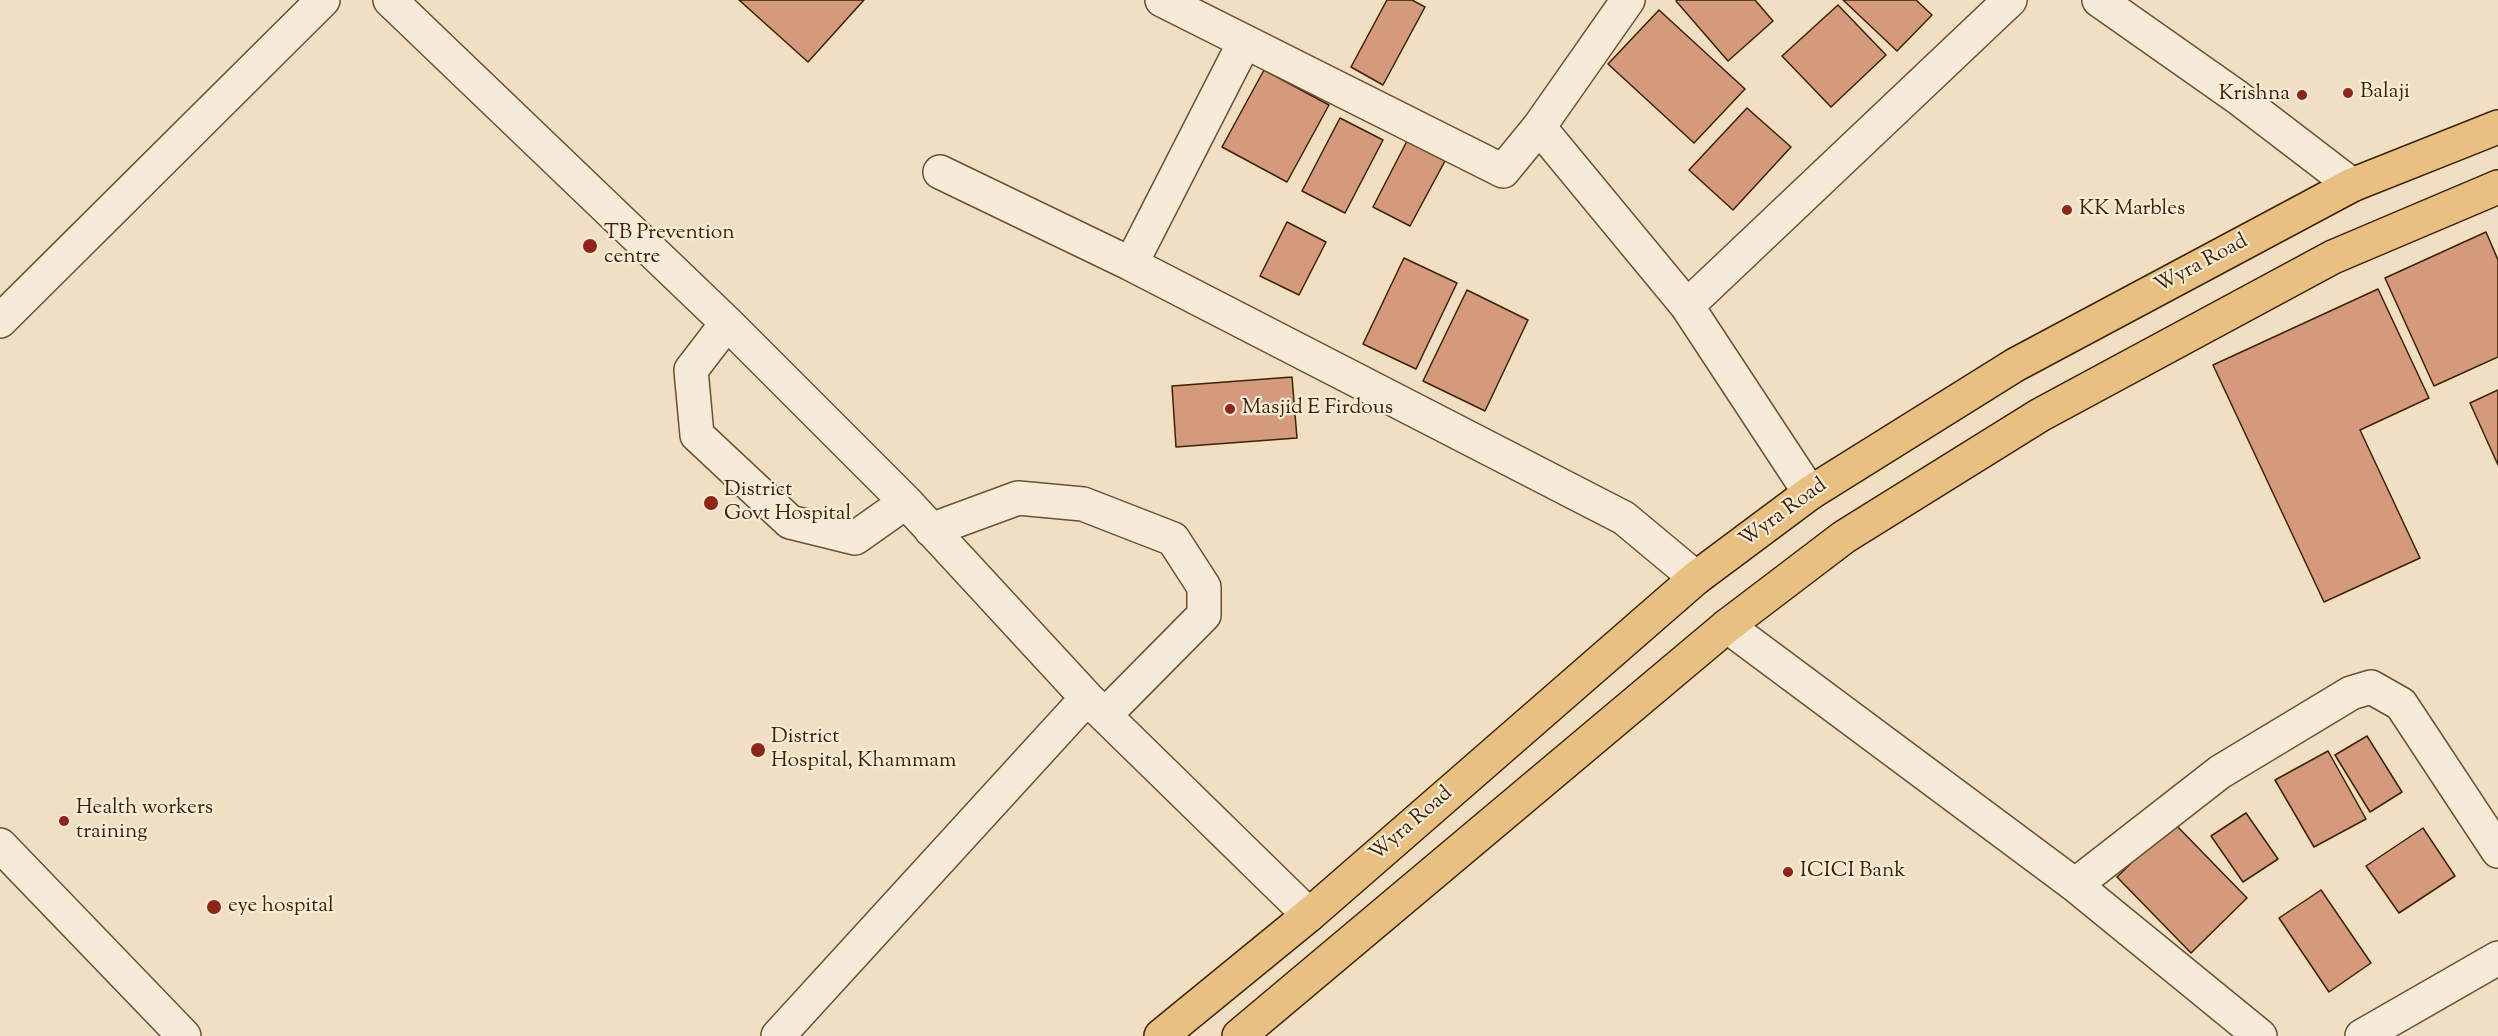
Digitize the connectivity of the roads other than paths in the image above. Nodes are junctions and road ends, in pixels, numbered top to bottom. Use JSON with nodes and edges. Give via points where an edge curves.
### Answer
{"nodes":[{"id":1,"x":323,"y":0,"type":"edge"},
{"id":2,"x":390,"y":0,"type":"edge"},
{"id":3,"x":1162,"y":0,"type":"edge"},
{"id":4,"x":1628,"y":0,"type":"edge"},
{"id":5,"x":2010,"y":0,"type":"edge"},
{"id":6,"x":2099,"y":0,"type":"edge"},
{"id":7,"x":1244,"y":43,"type":"junction"},
{"id":8,"x":1539,"y":127,"type":"junction"},
{"id":9,"x":2498,"y":127,"type":"edge"},
{"id":10,"x":940,"y":172,"type":"dead end"},
{"id":11,"x":2352,"y":185,"type":"junction"},
{"id":12,"x":2498,"y":188,"type":"edge"},
{"id":13,"x":1131,"y":264,"type":"junction"},
{"id":14,"x":1687,"y":306,"type":"junction"},
{"id":15,"x":0,"y":321,"type":"edge"},
{"id":16,"x":727,"y":323,"type":"junction"},
{"id":17,"x":1810,"y":493,"type":"junction"},
{"id":18,"x":906,"y":502,"type":"junction"},
{"id":19,"x":932,"y":530,"type":"junction"},
{"id":20,"x":1696,"y":578,"type":"junction"},
{"id":21,"x":1727,"y":626,"type":"junction"},
{"id":22,"x":1096,"y":706,"type":"junction"},
{"id":23,"x":0,"y":845,"type":"edge"},
{"id":24,"x":2498,"y":851,"type":"edge"},
{"id":25,"x":2075,"y":885,"type":"junction"},
{"id":26,"x":1310,"y":915,"type":"junction"},
{"id":27,"x":2498,"y":958,"type":"edge"},
{"id":28,"x":184,"y":1036,"type":"edge"},
{"id":29,"x":778,"y":1036,"type":"edge"},
{"id":30,"x":1161,"y":1036,"type":"edge"},
{"id":31,"x":1239,"y":1036,"type":"edge"},
{"id":32,"x":2260,"y":1036,"type":"edge"},
{"id":33,"x":2362,"y":1036,"type":"edge"}],
"edges":[{"from":1,"to":15,"type":"street"},
{"from":2,"to":16,"type":"street"},
{"from":3,"to":7,"type":"street"},
{"from":4,"to":8,"type":"street"},
{"from":5,"to":14,"type":"street"},
{"from":6,"to":11,"type":"street","via":[[2237,97]]},
{"from":7,"to":8,"type":"street","via":[[1503,171]]},
{"from":7,"to":13,"type":"street"},
{"from":8,"to":14,"type":"street"},
{"from":9,"to":11,"type":"main road","name":"Wyra Road"},
{"from":10,"to":13,"type":"street"},
{"from":11,"to":17,"type":"main road","name":"Wyra Road","via":[[2016,365]]},
{"from":12,"to":21,"type":"main road","via":[[2333,257],[2040,415],[1844,537]]},
{"from":13,"to":20,"type":"street","via":[[1624,518]]},
{"from":14,"to":17,"type":"street"},
{"from":16,"to":18,"type":"street"},
{"from":16,"to":18,"type":"street","via":[[691,370],[697,435],[790,522],[855,538]]},
{"from":17,"to":20,"type":"main road","name":"Wyra Road"},
{"from":18,"to":19,"type":"street"},
{"from":19,"to":22,"type":"street"},
{"from":19,"to":22,"type":"street","via":[[1018,498],[1083,504],[1173,539],[1204,587],[1204,615]]},
{"from":20,"to":26,"type":"main road","name":"Wyra Road"},
{"from":21,"to":25,"type":"street"},
{"from":21,"to":31,"type":"main road"},
{"from":22,"to":26,"type":"street"},
{"from":22,"to":29,"type":"street"},
{"from":23,"to":28,"type":"street"},
{"from":24,"to":25,"type":"street","via":[[2401,704],[2371,687],[2351,693],[2220,772]]},
{"from":25,"to":32,"type":"street"},
{"from":26,"to":30,"type":"main road","name":"Wyra Road"},
{"from":27,"to":33,"type":"street"}]}
